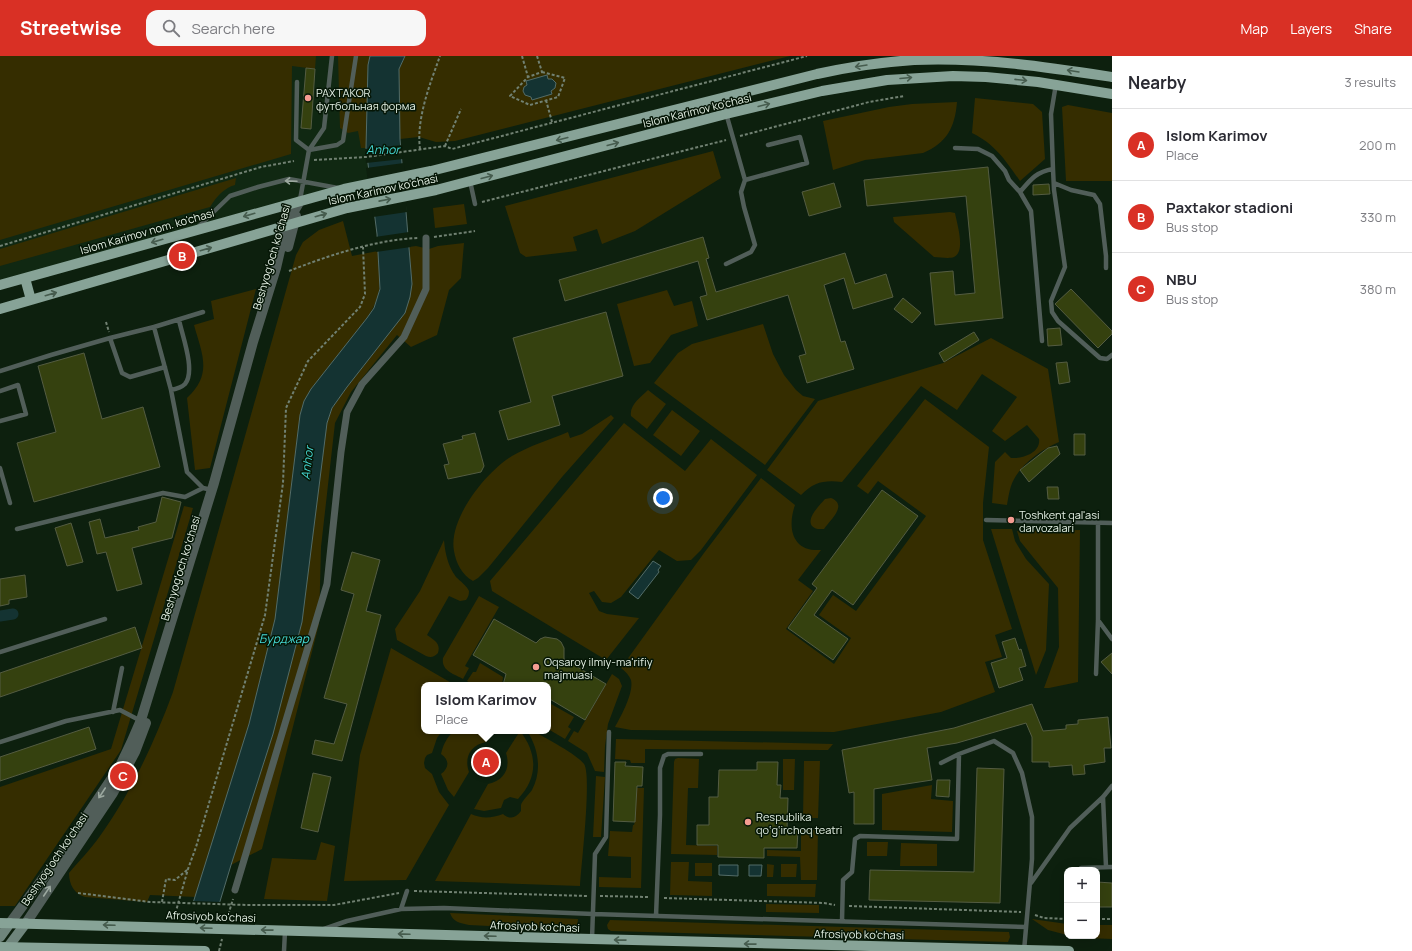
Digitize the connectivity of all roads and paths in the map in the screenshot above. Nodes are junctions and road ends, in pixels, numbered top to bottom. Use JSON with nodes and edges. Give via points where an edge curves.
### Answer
{"nodes":[{"id":1,"x":332,"y":56,"type":"edge"},
{"id":2,"x":356,"y":56,"type":"edge"},
{"id":3,"x":440,"y":56,"type":"edge"},
{"id":4,"x":522,"y":56,"type":"edge"},
{"id":5,"x":537,"y":56,"type":"edge"},
{"id":6,"x":807,"y":56,"type":"edge"},
{"id":7,"x":983,"y":58,"type":"edge"},
{"id":8,"x":542,"y":72,"type":"junction"},
{"id":9,"x":528,"y":76,"type":"junction"},
{"id":10,"x":983,"y":77,"type":"junction"},
{"id":11,"x":1112,"y":77,"type":"edge"},
{"id":12,"x":297,"y":82,"type":"dead end"},
{"id":13,"x":1056,"y":84,"type":"junction"},
{"id":14,"x":1112,"y":94,"type":"edge"},
{"id":15,"x":904,"y":96,"type":"dead end"},
{"id":16,"x":722,"y":98,"type":"junction"},
{"id":17,"x":546,"y":100,"type":"junction"},
{"id":18,"x":461,"y":109,"type":"dead end"},
{"id":19,"x":726,"y":114,"type":"junction"},
{"id":20,"x":552,"y":122,"type":"junction"},
{"id":21,"x":733,"y":138,"type":"junction"},
{"id":22,"x":768,"y":145,"type":"dead end"},
{"id":23,"x":445,"y":146,"type":"junction"},
{"id":24,"x":955,"y":148,"type":"dead end"},
{"id":25,"x":309,"y":150,"type":"junction"},
{"id":26,"x":420,"y":150,"type":"junction"},
{"id":27,"x":313,"y":160,"type":"dead end"},
{"id":28,"x":294,"y":161,"type":"dead end"},
{"id":29,"x":1053,"y":170,"type":"junction"},
{"id":30,"x":745,"y":180,"type":"junction"},
{"id":31,"x":470,"y":181,"type":"junction"},
{"id":32,"x":304,"y":182,"type":"junction"},
{"id":33,"x":1054,"y":183,"type":"junction"},
{"id":34,"x":344,"y":189,"type":"junction"},
{"id":35,"x":1020,"y":192,"type":"junction"},
{"id":36,"x":300,"y":201,"type":"junction"},
{"id":37,"x":475,"y":204,"type":"joint"},
{"id":38,"x":290,"y":224,"type":"junction"},
{"id":39,"x":194,"y":231,"type":"junction"},
{"id":40,"x":475,"y":231,"type":"dead end"},
{"id":41,"x":426,"y":238,"type":"junction"},
{"id":42,"x":0,"y":246,"type":"edge"},
{"id":43,"x":363,"y":247,"type":"junction"},
{"id":44,"x":726,"y":264,"type":"dead end"},
{"id":45,"x":1106,"y":268,"type":"dead end"},
{"id":46,"x":290,"y":271,"type":"dead end"},
{"id":47,"x":25,"y":278,"type":"junction"},
{"id":48,"x":0,"y":285,"type":"edge"},
{"id":49,"x":31,"y":300,"type":"junction"},
{"id":50,"x":0,"y":309,"type":"edge"},
{"id":51,"x":203,"y":312,"type":"dead end"},
{"id":52,"x":179,"y":320,"type":"junction"},
{"id":53,"x":154,"y":327,"type":"junction"},
{"id":54,"x":110,"y":338,"type":"junction"},
{"id":55,"x":1042,"y":341,"type":"dead end"},
{"id":56,"x":1112,"y":355,"type":"edge"},
{"id":57,"x":165,"y":367,"type":"junction"},
{"id":58,"x":0,"y":371,"type":"edge"},
{"id":59,"x":0,"y":390,"type":"edge"},
{"id":60,"x":171,"y":390,"type":"junction"},
{"id":61,"x":0,"y":421,"type":"edge"},
{"id":62,"x":0,"y":468,"type":"edge"},
{"id":63,"x":210,"y":490,"type":"junction"},
{"id":64,"x":10,"y":503,"type":"dead end"},
{"id":65,"x":986,"y":520,"type":"dead end"},
{"id":66,"x":1098,"y":523,"type":"junction"},
{"id":67,"x":1112,"y":523,"type":"edge"},
{"id":68,"x":17,"y":529,"type":"dead end"},
{"id":69,"x":105,"y":619,"type":"dead end"},
{"id":70,"x":1098,"y":620,"type":"junction"},
{"id":71,"x":1112,"y":639,"type":"edge"},
{"id":72,"x":0,"y":652,"type":"edge"},
{"id":73,"x":122,"y":668,"type":"dead end"},
{"id":74,"x":1096,"y":674,"type":"dead end"},
{"id":75,"x":113,"y":712,"type":"junction"},
{"id":76,"x":144,"y":722,"type":"junction"},
{"id":77,"x":609,"y":732,"type":"dead end"},
{"id":78,"x":0,"y":742,"type":"edge"},
{"id":79,"x":701,"y":754,"type":"dead end"},
{"id":80,"x":959,"y":754,"type":"junction"},
{"id":81,"x":941,"y":763,"type":"dead end"},
{"id":82,"x":1112,"y":786,"type":"edge"},
{"id":83,"x":1103,"y":797,"type":"junction"},
{"id":84,"x":1100,"y":867,"type":"edge"},
{"id":85,"x":1106,"y":867,"type":"junction"},
{"id":86,"x":1112,"y":867,"type":"edge"},
{"id":87,"x":188,"y":869,"type":"junction"},
{"id":88,"x":1030,"y":885,"type":"junction"},
{"id":89,"x":235,"y":890,"type":"dead end"},
{"id":90,"x":407,"y":891,"type":"junction"},
{"id":91,"x":78,"y":893,"type":"dead end"},
{"id":92,"x":594,"y":896,"type":"junction"},
{"id":93,"x":656,"y":898,"type":"junction"},
{"id":94,"x":162,"y":902,"type":"junction"},
{"id":95,"x":843,"y":906,"type":"junction"},
{"id":96,"x":401,"y":909,"type":"junction"},
{"id":97,"x":1027,"y":913,"type":"junction"},
{"id":98,"x":593,"y":914,"type":"junction"},
{"id":99,"x":656,"y":916,"type":"junction"},
{"id":100,"x":1044,"y":918,"type":"dead end"},
{"id":101,"x":1064,"y":919,"type":"edge"},
{"id":102,"x":1100,"y":919,"type":"edge"},
{"id":103,"x":1112,"y":919,"type":"edge"},
{"id":104,"x":173,"y":921,"type":"dead end"},
{"id":105,"x":842,"y":921,"type":"junction"},
{"id":106,"x":5,"y":923,"type":"edge"},
{"id":107,"x":26,"y":923,"type":"junction"},
{"id":108,"x":1026,"y":928,"type":"junction"},
{"id":109,"x":284,"y":930,"type":"junction"},
{"id":110,"x":316,"y":932,"type":"junction"},
{"id":111,"x":0,"y":937,"type":"edge"},
{"id":112,"x":592,"y":940,"type":"junction"},
{"id":113,"x":4,"y":948,"type":"edge"},
{"id":114,"x":205,"y":951,"type":"edge"},
{"id":115,"x":284,"y":951,"type":"edge"},
{"id":116,"x":1024,"y":951,"type":"edge"},
{"id":117,"x":1069,"y":951,"type":"edge"}],
"edges":[{"from":1,"to":25,"type":"lane","via":[[324,128]]},
{"from":2,"to":25,"type":"lane","via":[[343,142]]},
{"from":3,"to":26,"type":"path","via":[[428,90],[419,137]]},
{"from":4,"to":9,"type":"path"},
{"from":5,"to":8,"type":"path"},
{"from":6,"to":20,"type":"path"},
{"from":7,"to":10,"type":"main road"},
{"from":11,"to":7,"type":"main road","name":"Islom Karimov ko'chasi","one_way":true},
{"from":7,"to":16,"type":"main road","name":"Islom Karimov ko'chasi","one_way":true,"via":[[915,60],[866,65],[817,74]]},
{"from":8,"to":9,"type":"path"},
{"from":8,"to":17,"type":"path","via":[[565,78],[558,96]]},
{"from":9,"to":17,"type":"path","via":[[510,96],[530,105]]},
{"from":10,"to":13,"type":"main road","name":"Islom Karimov ko'chasi","one_way":true},
{"from":19,"to":10,"type":"main road","name":"Islom Karimov ko'chasi","one_way":true,"via":[[870,82],[920,77]]},
{"from":12,"to":25,"type":"lane","via":[[296,140]]},
{"from":13,"to":14,"type":"main road","name":"Islom Karimov ko'chasi"},
{"from":13,"to":29,"type":"lane","via":[[1051,114]]},
{"from":15,"to":21,"type":"path","via":[[869,102]]},
{"from":16,"to":19,"type":"lane"},
{"from":16,"to":34,"type":"main road","name":"Islom Karimov ko'chasi","one_way":true,"via":[[431,171]]},
{"from":17,"to":20,"type":"path"},
{"from":18,"to":23,"type":"path"},
{"from":19,"to":21,"type":"lane"},
{"from":31,"to":19,"type":"main road","name":"Islom Karimov ko'chasi","one_way":true},
{"from":20,"to":23,"type":"path","via":[[452,149]]},
{"from":21,"to":30,"type":"lane"},
{"from":21,"to":37,"type":"path"},
{"from":22,"to":30,"type":"lane","via":[[800,137],[808,163]]},
{"from":23,"to":26,"type":"path"},
{"from":24,"to":35,"type":"lane","via":[[978,149],[992,156]]},
{"from":25,"to":32,"type":"lane"},
{"from":26,"to":27,"type":"path"},
{"from":28,"to":42,"type":"path","via":[[261,166]]},
{"from":29,"to":33,"type":"lane"},
{"from":29,"to":35,"type":"lane","via":[[1043,171],[1032,178]]},
{"from":30,"to":44,"type":"lane","via":[[741,192],[755,245],[751,252]]},
{"from":31,"to":37,"type":"lane"},
{"from":38,"to":31,"type":"main road","name":"Islom Karimov ko'chasi","one_way":true,"via":[[347,208]]},
{"from":32,"to":34,"type":"lane"},
{"from":32,"to":36,"type":"lane"},
{"from":32,"to":39,"type":"lane","one_way":true,"via":[[289,179],[230,196]]},
{"from":33,"to":45,"type":"lane","via":[[1094,195],[1100,204]]},
{"from":33,"to":56,"type":"lane","via":[[1065,267],[1051,301],[1052,312],[1058,321],[1100,358],[1107,359]]},
{"from":34,"to":36,"type":"main road","name":"Islom Karimov ko'chasi"},
{"from":35,"to":55,"type":"lane","via":[[1030,211]]},
{"from":36,"to":38,"type":"street","name":"Beshyogʻoch koʻchasi"},
{"from":36,"to":39,"type":"main road","name":"Islom Karimov nom. ko'chasi","one_way":true},
{"from":49,"to":38,"type":"main road","one_way":true},
{"from":38,"to":63,"type":"street","name":"Beshyogʻoch koʻchasi"},
{"from":39,"to":47,"type":"main road","name":"Islom Karimov nom. ko'chasi","one_way":true},
{"from":40,"to":41,"type":"path"},
{"from":41,"to":43,"type":"path"},
{"from":41,"to":89,"type":"street","via":[[426,289],[404,337],[362,384],[347,412],[326,584]]},
{"from":43,"to":46,"type":"path","via":[[326,256]]},
{"from":43,"to":87,"type":"path","via":[[365,294],[360,307],[308,361],[286,408],[283,483],[265,615]]},
{"from":47,"to":48,"type":"main road","name":"Islom Karimov nom. ko'chasi"},
{"from":47,"to":49,"type":"main road"},
{"from":49,"to":50,"type":"main road"},
{"from":51,"to":52,"type":"lane"},
{"from":52,"to":53,"type":"lane"},
{"from":52,"to":60,"type":"lane","via":[[190,366],[189,376],[181,387]]},
{"from":53,"to":54,"type":"lane"},
{"from":53,"to":57,"type":"lane"},
{"from":54,"to":57,"type":"lane","via":[[122,373],[130,377]]},
{"from":54,"to":58,"type":"lane"},
{"from":57,"to":60,"type":"lane"},
{"from":59,"to":61,"type":"lane","via":[[18,385],[26,414]]},
{"from":60,"to":63,"type":"lane","via":[[187,472]]},
{"from":62,"to":64,"type":"lane"},
{"from":63,"to":68,"type":"lane","via":[[185,497],[163,493]]},
{"from":63,"to":76,"type":"street","name":"Beshyogʻoch koʻchasi"},
{"from":65,"to":66,"type":"lane"},
{"from":66,"to":67,"type":"lane"},
{"from":66,"to":70,"type":"lane"},
{"from":69,"to":72,"type":"lane"},
{"from":70,"to":71,"type":"lane"},
{"from":70,"to":74,"type":"lane"},
{"from":73,"to":75,"type":"lane"},
{"from":75,"to":76,"type":"lane","via":[[120,710]]},
{"from":75,"to":78,"type":"lane","via":[[66,721]]},
{"from":76,"to":106,"type":"street","name":"Beshyogʻoch koʻchasi","one_way":true,"via":[[120,766],[61,854]]},
{"from":107,"to":76,"type":"street","name":"Beshyogʻoch koʻchasi","one_way":true,"via":[[113,793],[135,752]]},
{"from":77,"to":92,"type":"lane","via":[[606,837],[596,854]]},
{"from":79,"to":93,"type":"lane","via":[[668,754],[664,756],[660,768]]},
{"from":80,"to":81,"type":"lane"},
{"from":80,"to":88,"type":"lane","via":[[994,741],[1013,753],[1022,773],[1032,817]]},
{"from":80,"to":95,"type":"lane","via":[[957,839],[860,836],[855,839],[852,872],[843,880]]},
{"from":82,"to":83,"type":"lane"},
{"from":83,"to":85,"type":"lane"},
{"from":83,"to":88,"type":"lane","via":[[1070,828]]},
{"from":84,"to":85,"type":"lane"},
{"from":85,"to":86,"type":"lane"},
{"from":87,"to":94,"type":"path","via":[[175,880],[166,879]]},
{"from":87,"to":104,"type":"path"},
{"from":88,"to":97,"type":"lane"},
{"from":90,"to":92,"type":"path"},
{"from":90,"to":94,"type":"path","via":[[334,905]]},
{"from":90,"to":96,"type":"lane"},
{"from":91,"to":94,"type":"path"},
{"from":92,"to":93,"type":"path"},
{"from":92,"to":98,"type":"lane"},
{"from":93,"to":95,"type":"path","via":[[824,903]]},
{"from":93,"to":99,"type":"lane"},
{"from":95,"to":97,"type":"path"},
{"from":95,"to":105,"type":"lane"},
{"from":96,"to":98,"type":"lane","via":[[444,908]]},
{"from":96,"to":110,"type":"lane","via":[[347,921]]},
{"from":97,"to":108,"type":"lane"},
{"from":98,"to":99,"type":"lane"},
{"from":98,"to":112,"type":"lane"},
{"from":99,"to":105,"type":"lane"},
{"from":100,"to":101,"type":"path"},
{"from":102,"to":103,"type":"path"},
{"from":105,"to":108,"type":"lane"},
{"from":106,"to":107,"type":"main road","name":"Afrosiyob ko'chasi"},
{"from":106,"to":111,"type":"main road"},
{"from":109,"to":107,"type":"main road","name":"Afrosiyob ko'chasi","one_way":true},
{"from":107,"to":113,"type":"main road","name":"Beshyogʻoch koʻchasi"},
{"from":108,"to":116,"type":"lane"},
{"from":109,"to":110,"type":"main road","name":"Afrosiyob ko'chasi"},
{"from":109,"to":115,"type":"lane"},
{"from":112,"to":110,"type":"main road","name":"Afrosiyob ko'chasi","one_way":true},
{"from":116,"to":112,"type":"main road","name":"Afrosiyob ko'chasi","one_way":true},
{"from":113,"to":114,"type":"main road"},
{"from":116,"to":117,"type":"main road","name":"Afrosiyob ko'chasi"}]}
